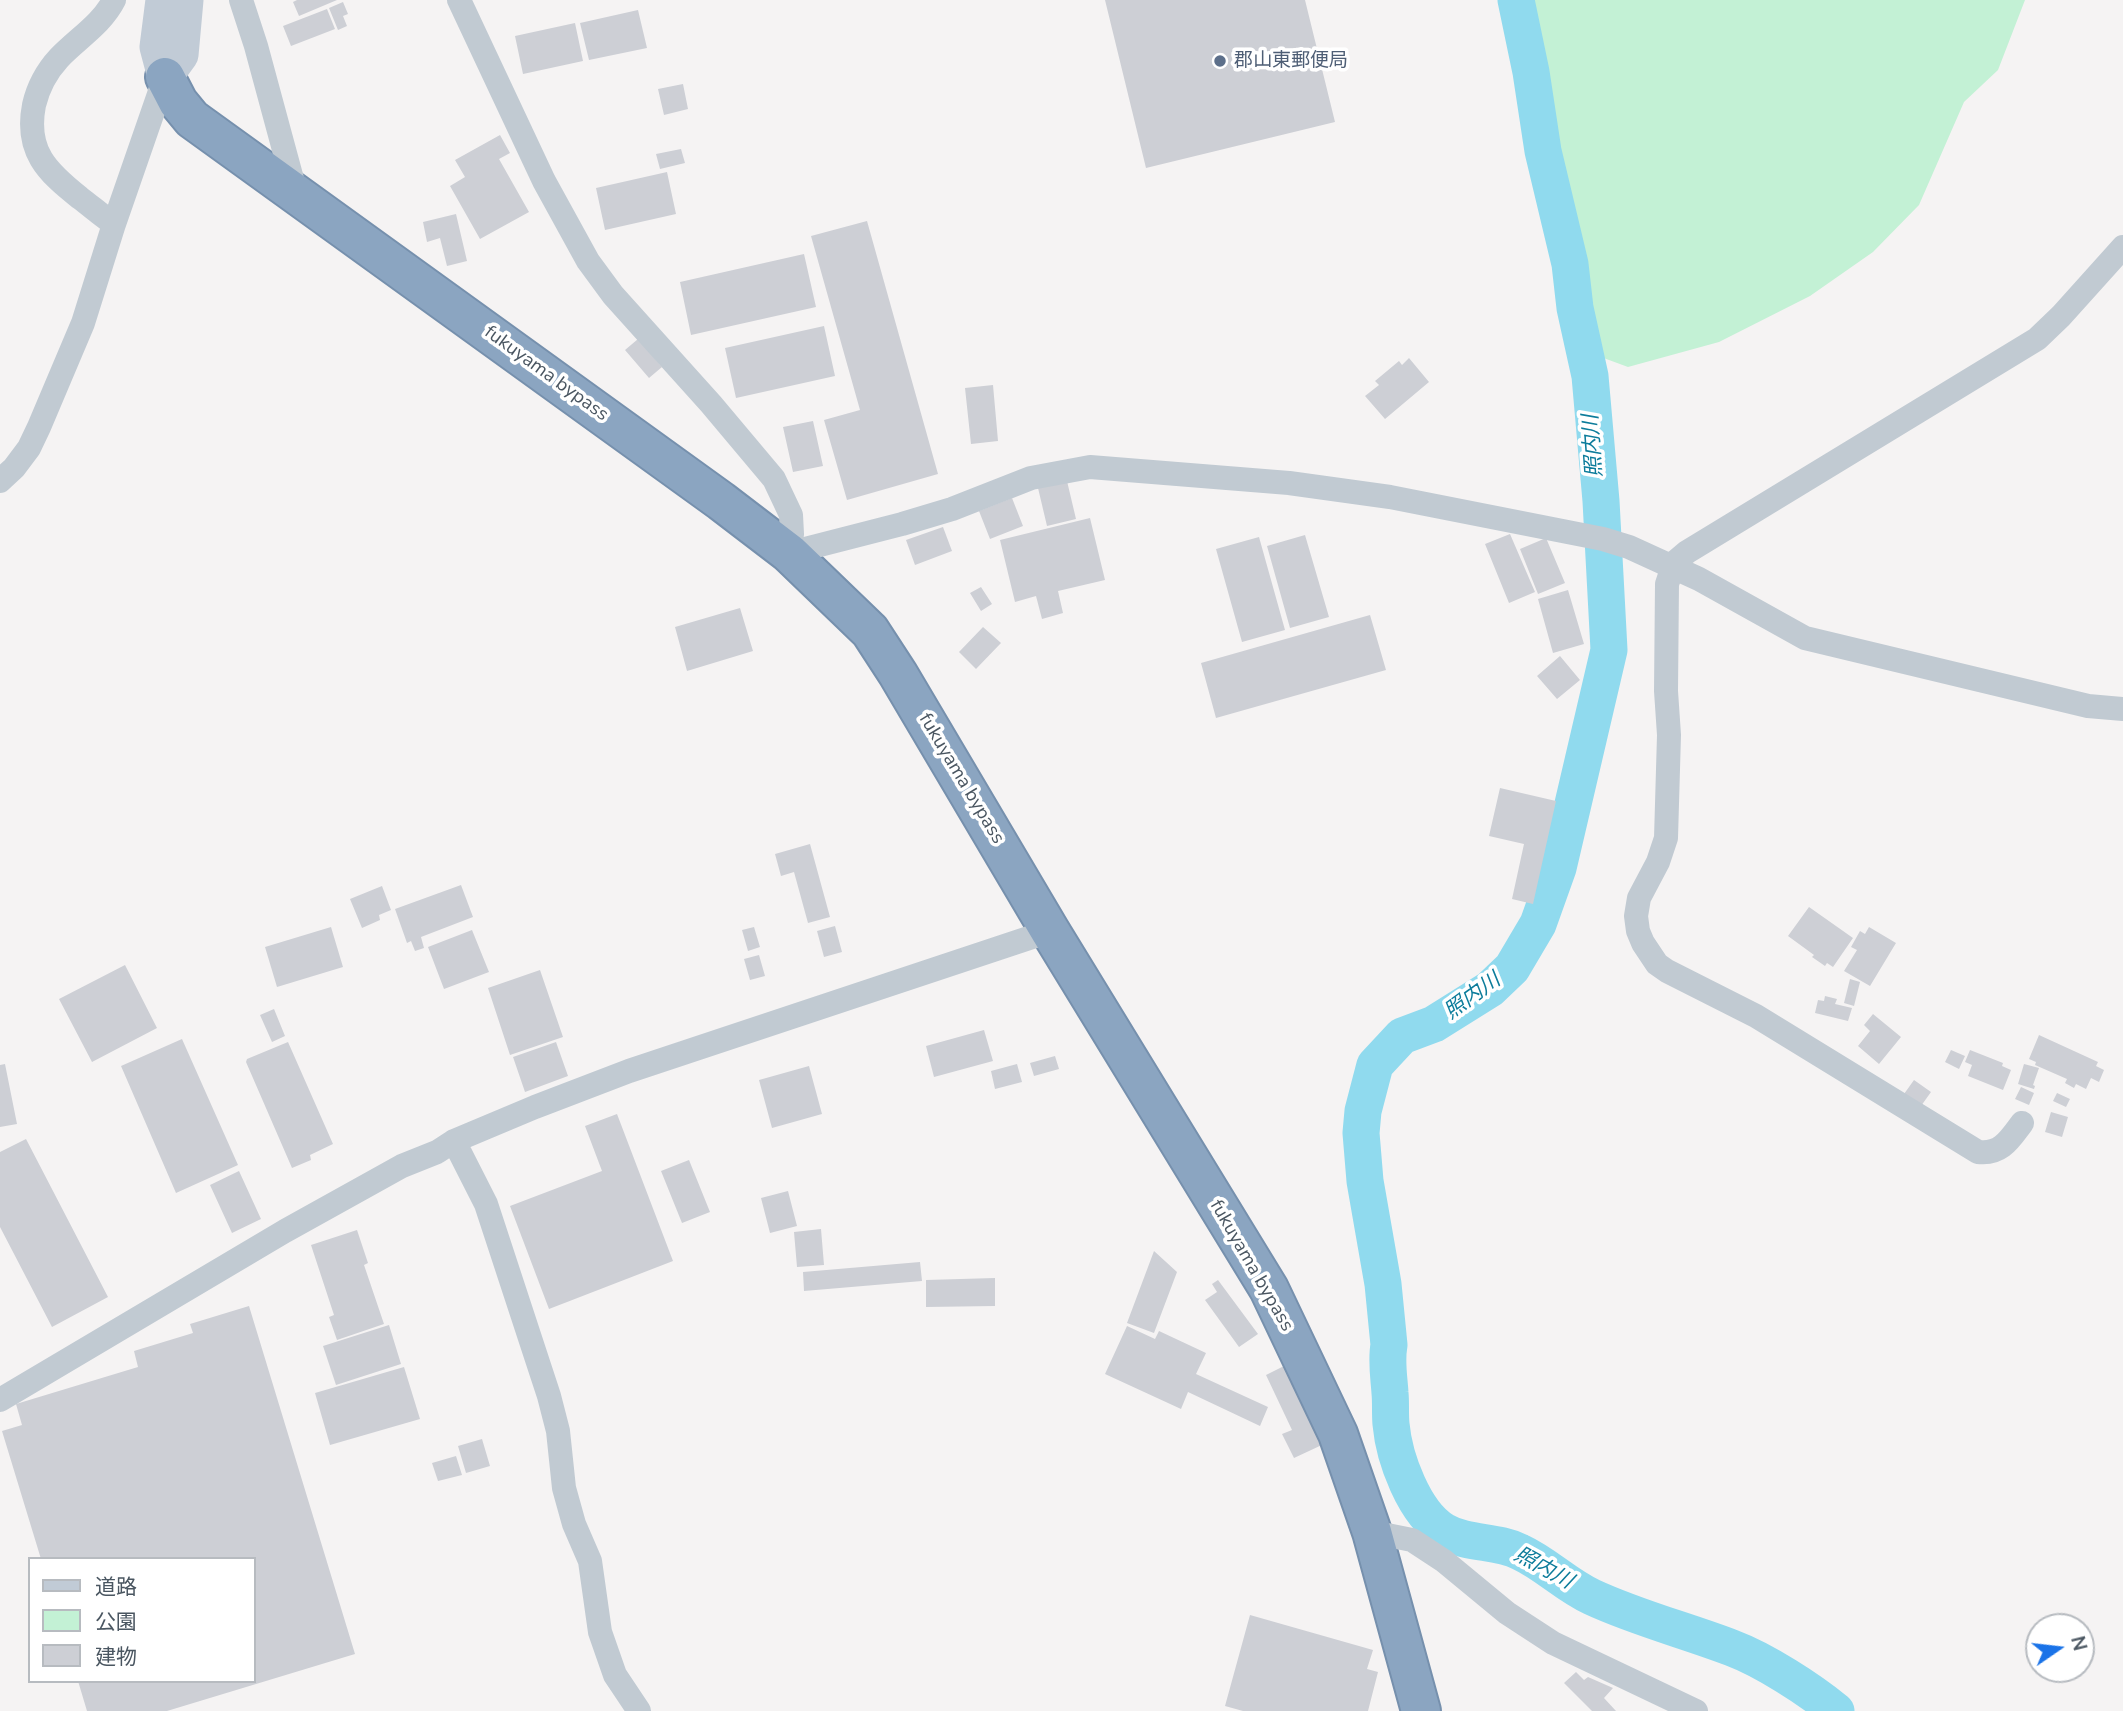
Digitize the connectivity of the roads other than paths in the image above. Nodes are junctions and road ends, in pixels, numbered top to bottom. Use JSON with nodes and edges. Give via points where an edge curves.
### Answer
{"nodes":[{"id":1,"x":114,"y":0,"type":"edge"},
{"id":2,"x":163,"y":0,"type":"edge"},
{"id":3,"x":186,"y":0,"type":"edge"},
{"id":4,"x":241,"y":0,"type":"edge"},
{"id":5,"x":459,"y":0,"type":"edge"},
{"id":6,"x":168,"y":60,"type":"junction"},
{"id":7,"x":296,"y":194,"type":"junction"},
{"id":8,"x":114,"y":224,"type":"junction"},
{"id":9,"x":2123,"y":247,"type":"edge"},
{"id":10,"x":0,"y":481,"type":"edge"},
{"id":11,"x":789,"y":553,"type":"junction"},
{"id":12,"x":1672,"y":568,"type":"junction"},
{"id":13,"x":2123,"y":709,"type":"edge"},
{"id":14,"x":1050,"y":931,"type":"junction"},
{"id":15,"x":2022,"y":1123,"type":"dead end"},
{"id":16,"x":454,"y":1141,"type":"junction"},
{"id":17,"x":0,"y":1400,"type":"edge"},
{"id":18,"x":1372,"y":1531,"type":"junction"},
{"id":19,"x":639,"y":1711,"type":"edge"},
{"id":20,"x":1421,"y":1711,"type":"edge"},
{"id":21,"x":1696,"y":1711,"type":"edge"}],
"edges":[{"from":1,"to":8,"type":"street","via":[[47,73],[30,125],[41,162],[56,180]]},
{"from":2,"to":6,"type":"main road"},
{"from":3,"to":6,"type":"main road"},
{"from":4,"to":7,"type":"street"},
{"from":5,"to":11,"type":"street","via":[[544,181],[588,261],[774,478],[791,515]]},
{"from":6,"to":7,"type":"highway","name":"fukuyama bypass","via":[[178,102],[192,119]]},
{"from":6,"to":8,"type":"street"},
{"from":7,"to":11,"type":"highway","name":"fukuyama bypass"},
{"from":8,"to":10,"type":"street","via":[[83,323],[44,416],[29,448]]},
{"from":9,"to":12,"type":"street","via":[[2037,340],[1688,552]]},
{"from":11,"to":12,"type":"street","via":[[952,509],[1031,478],[1090,467],[1289,483],[1390,497],[1603,539]]},
{"from":11,"to":14,"type":"highway","name":"fukuyama bypass","via":[[870,631]]},
{"from":12,"to":13,"type":"street","via":[[1805,638],[2088,706]]},
{"from":12,"to":15,"type":"street","via":[[1667,584],[1666,838],[1639,898],[1636,916],[1648,952],[1667,971],[1756,1016],[1978,1152],[2006,1145]]},
{"from":14,"to":16,"type":"street","via":[[629,1071]]},
{"from":14,"to":18,"type":"highway","name":"fukuyama bypass","via":[[1269,1289],[1338,1434]]},
{"from":16,"to":17,"type":"street","via":[[285,1231]]},
{"from":16,"to":19,"type":"street","via":[[486,1204],[549,1396],[564,1488],[590,1561],[600,1632],[615,1675]]},
{"from":18,"to":20,"type":"highway","name":"fukuyama bypass"},
{"from":18,"to":21,"type":"street","via":[[1412,1540],[1553,1643]]}]}
